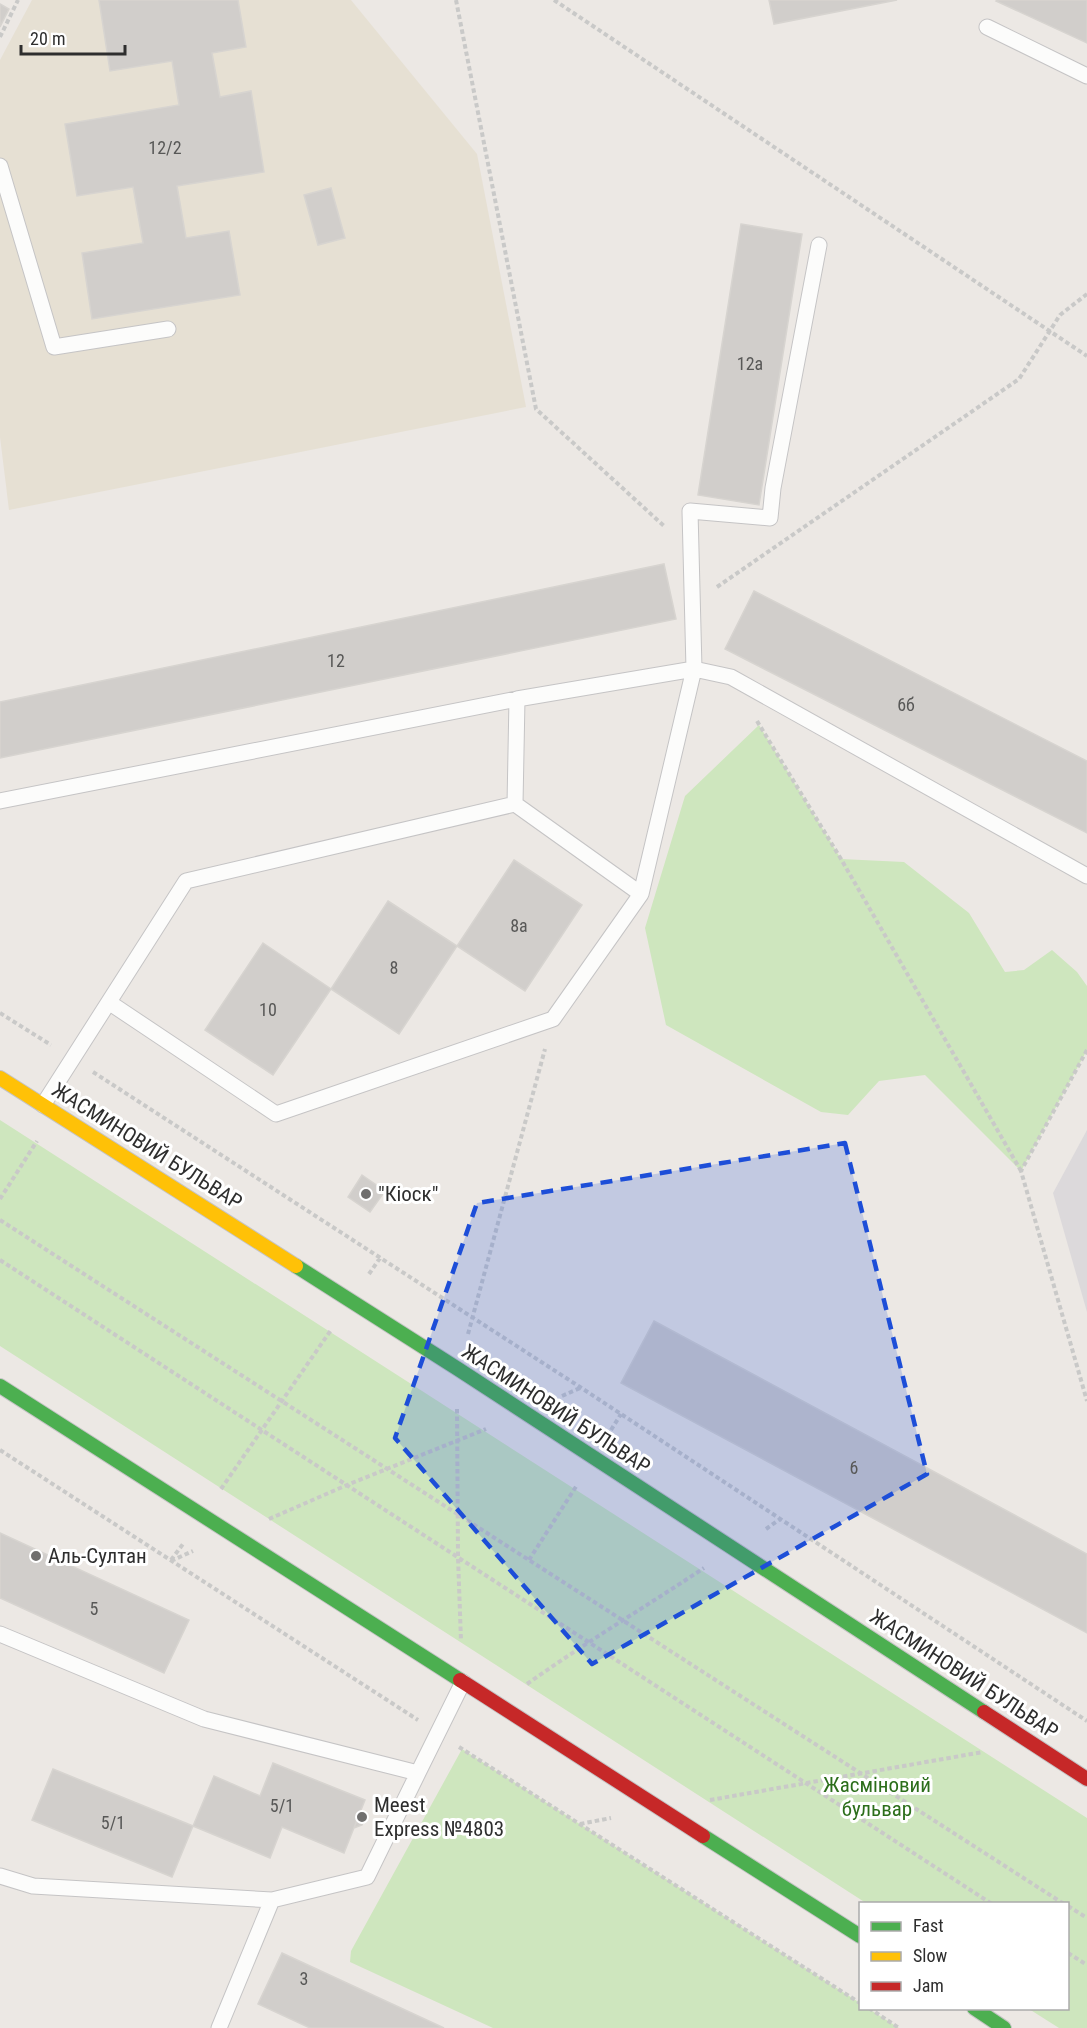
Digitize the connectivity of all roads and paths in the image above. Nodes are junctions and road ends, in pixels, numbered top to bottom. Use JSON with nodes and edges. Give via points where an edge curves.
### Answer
{"nodes":[{"id":1,"x":18,"y":0,"type":"edge"},
{"id":2,"x":456,"y":0,"type":"edge"},
{"id":3,"x":554,"y":0,"type":"edge"},
{"id":4,"x":987,"y":27,"type":"dead end"},
{"id":5,"x":0,"y":37,"type":"edge"},
{"id":6,"x":1087,"y":76,"type":"edge"},
{"id":7,"x":0,"y":166,"type":"edge"},
{"id":8,"x":819,"y":245,"type":"dead end"},
{"id":9,"x":1087,"y":294,"type":"edge"},
{"id":10,"x":168,"y":329,"type":"dead end"},
{"id":11,"x":1050,"y":331,"type":"junction"},
{"id":12,"x":1087,"y":356,"type":"edge"},
{"id":13,"x":692,"y":551,"type":"junction"},
{"id":14,"x":693,"y":604,"type":"junction"},
{"id":15,"x":694,"y":669,"type":"junction"},
{"id":16,"x":517,"y":699,"type":"junction"},
{"id":17,"x":754,"y":715,"type":"dead end"},
{"id":18,"x":0,"y":801,"type":"edge"},
{"id":19,"x":515,"y":804,"type":"junction"},
{"id":20,"x":1087,"y":876,"type":"edge"},
{"id":21,"x":640,"y":894,"type":"junction"},
{"id":22,"x":110,"y":1003,"type":"junction"},
{"id":23,"x":0,"y":1013,"type":"edge"},
{"id":24,"x":1087,"y":1050,"type":"edge"},
{"id":25,"x":72,"y":1059,"type":"junction"},
{"id":26,"x":0,"y":1078,"type":"edge"},
{"id":27,"x":43,"y":1105,"type":"junction"},
{"id":28,"x":1021,"y":1171,"type":"junction"},
{"id":29,"x":0,"y":1220,"type":"edge"},
{"id":30,"x":380,"y":1258,"type":"junction"},
{"id":31,"x":0,"y":1260,"type":"edge"},
{"id":32,"x":351,"y":1301,"type":"junction"},
{"id":33,"x":0,"y":1386,"type":"edge"},
{"id":34,"x":580,"y":1387,"type":"junction"},
{"id":35,"x":1087,"y":1401,"type":"edge"},
{"id":36,"x":282,"y":1402,"type":"junction"},
{"id":37,"x":524,"y":1413,"type":"junction"},
{"id":38,"x":262,"y":1430,"type":"junction"},
{"id":39,"x":387,"y":1469,"type":"junction"},
{"id":40,"x":347,"y":1485,"type":"junction"},
{"id":41,"x":203,"y":1515,"type":"junction"},
{"id":42,"x":780,"y":1519,"type":"junction"},
{"id":43,"x":232,"y":1535,"type":"junction"},
{"id":44,"x":734,"y":1549,"type":"junction"},
{"id":45,"x":623,"y":1621,"type":"junction"},
{"id":46,"x":0,"y":1634,"type":"edge"},
{"id":47,"x":588,"y":1641,"type":"junction"},
{"id":48,"x":463,"y":1682,"type":"junction"},
{"id":49,"x":498,"y":1704,"type":"junction"},
{"id":50,"x":1087,"y":1721,"type":"edge"},
{"id":51,"x":986,"y":1751,"type":"dead end"},
{"id":52,"x":418,"y":1773,"type":"junction"},
{"id":53,"x":860,"y":1773,"type":"junction"},
{"id":54,"x":1087,"y":1779,"type":"edge"},
{"id":55,"x":805,"y":1782,"type":"junction"},
{"id":56,"x":706,"y":1801,"type":"dead end"},
{"id":57,"x":615,"y":1818,"type":"dead end"},
{"id":58,"x":580,"y":1824,"type":"dead end"},
{"id":59,"x":0,"y":1876,"type":"edge"},
{"id":60,"x":272,"y":1900,"type":"junction"},
{"id":61,"x":989,"y":1902,"type":"edge"},
{"id":62,"x":1061,"y":1902,"type":"edge"},
{"id":63,"x":1069,"y":1907,"type":"edge"},
{"id":64,"x":1087,"y":1918,"type":"edge"},
{"id":65,"x":859,"y":1935,"type":"edge"},
{"id":66,"x":1069,"y":1954,"type":"edge"},
{"id":67,"x":1087,"y":1965,"type":"edge"},
{"id":68,"x":872,"y":2010,"type":"edge"},
{"id":69,"x":977,"y":2010,"type":"edge"},
{"id":70,"x":219,"y":2028,"type":"edge"},
{"id":71,"x":899,"y":2028,"type":"edge"},
{"id":72,"x":1004,"y":2028,"type":"edge"}],
"edges":[{"from":1,"to":5,"type":"path"},
{"from":2,"to":13,"type":"path","via":[[536,409]]},
{"from":3,"to":11,"type":"path"},
{"from":4,"to":6,"type":"lane"},
{"from":7,"to":10,"type":"lane","via":[[54,347]]},
{"from":8,"to":13,"type":"lane","via":[[770,518],[690,511]]},
{"from":9,"to":11,"type":"path","via":[[1060,315]]},
{"from":11,"to":12,"type":"path"},
{"from":11,"to":14,"type":"path","via":[[1019,379]]},
{"from":13,"to":14,"type":"lane"},
{"from":14,"to":15,"type":"lane"},
{"from":15,"to":16,"type":"lane"},
{"from":15,"to":20,"type":"lane","via":[[731,676]]},
{"from":15,"to":21,"type":"lane"},
{"from":16,"to":18,"type":"lane"},
{"from":16,"to":19,"type":"lane"},
{"from":17,"to":28,"type":"path"},
{"from":19,"to":21,"type":"lane"},
{"from":19,"to":22,"type":"lane","via":[[186,881]]},
{"from":21,"to":22,"type":"lane","via":[[553,1019],[276,1114]]},
{"from":22,"to":25,"type":"lane"},
{"from":23,"to":25,"type":"path"},
{"from":24,"to":28,"type":"path"},
{"from":25,"to":27,"type":"lane"},
{"from":25,"to":30,"type":"path"},
{"from":26,"to":27,"type":"street","name":"ЖАСМИНОВИЙ БУЛЬВАР"},
{"from":27,"to":32,"type":"street","name":"ЖАСМИНОВИЙ БУЛЬВАР"},
{"from":28,"to":35,"type":"path"},
{"from":29,"to":36,"type":"path"},
{"from":30,"to":32,"type":"path"},
{"from":30,"to":34,"type":"path"},
{"from":31,"to":38,"type":"path"},
{"from":32,"to":36,"type":"path"},
{"from":32,"to":37,"type":"street","name":"ЖАСМИНОВИЙ БУЛЬВАР"},
{"from":33,"to":41,"type":"street"},
{"from":34,"to":37,"type":"path"},
{"from":34,"to":42,"type":"path"},
{"from":36,"to":38,"type":"path"},
{"from":36,"to":39,"type":"path"},
{"from":37,"to":39,"type":"path"},
{"from":37,"to":44,"type":"street","name":"ЖАСМИНОВИЙ БУЛЬВАР"},
{"from":38,"to":40,"type":"path"},
{"from":38,"to":41,"type":"path"},
{"from":39,"to":40,"type":"path"},
{"from":39,"to":45,"type":"path"},
{"from":40,"to":43,"type":"path"},
{"from":40,"to":47,"type":"path"},
{"from":41,"to":43,"type":"street"},
{"from":41,"to":43,"type":"path","via":[[171,1561]]},
{"from":42,"to":44,"type":"path"},
{"from":42,"to":50,"type":"path"},
{"from":43,"to":48,"type":"street"},
{"from":44,"to":45,"type":"path"},
{"from":44,"to":54,"type":"street","name":"ЖАСМИНОВИЙ БУЛЬВАР"},
{"from":45,"to":47,"type":"path"},
{"from":45,"to":53,"type":"path"},
{"from":46,"to":52,"type":"lane","via":[[204,1719]]},
{"from":47,"to":49,"type":"path"},
{"from":47,"to":55,"type":"path"},
{"from":48,"to":49,"type":"street"},
{"from":48,"to":52,"type":"lane"},
{"from":49,"to":65,"type":"street"},
{"from":51,"to":53,"type":"path"},
{"from":52,"to":60,"type":"lane","via":[[367,1877]]},
{"from":53,"to":55,"type":"path"},
{"from":53,"to":62,"type":"path"},
{"from":55,"to":56,"type":"path"},
{"from":55,"to":61,"type":"path"},
{"from":57,"to":58,"type":"path"},
{"from":59,"to":60,"type":"lane","via":[[33,1886]]},
{"from":60,"to":70,"type":"lane"},
{"from":63,"to":64,"type":"path"},
{"from":66,"to":67,"type":"path"},
{"from":68,"to":71,"type":"path"},
{"from":69,"to":72,"type":"street"}]}
